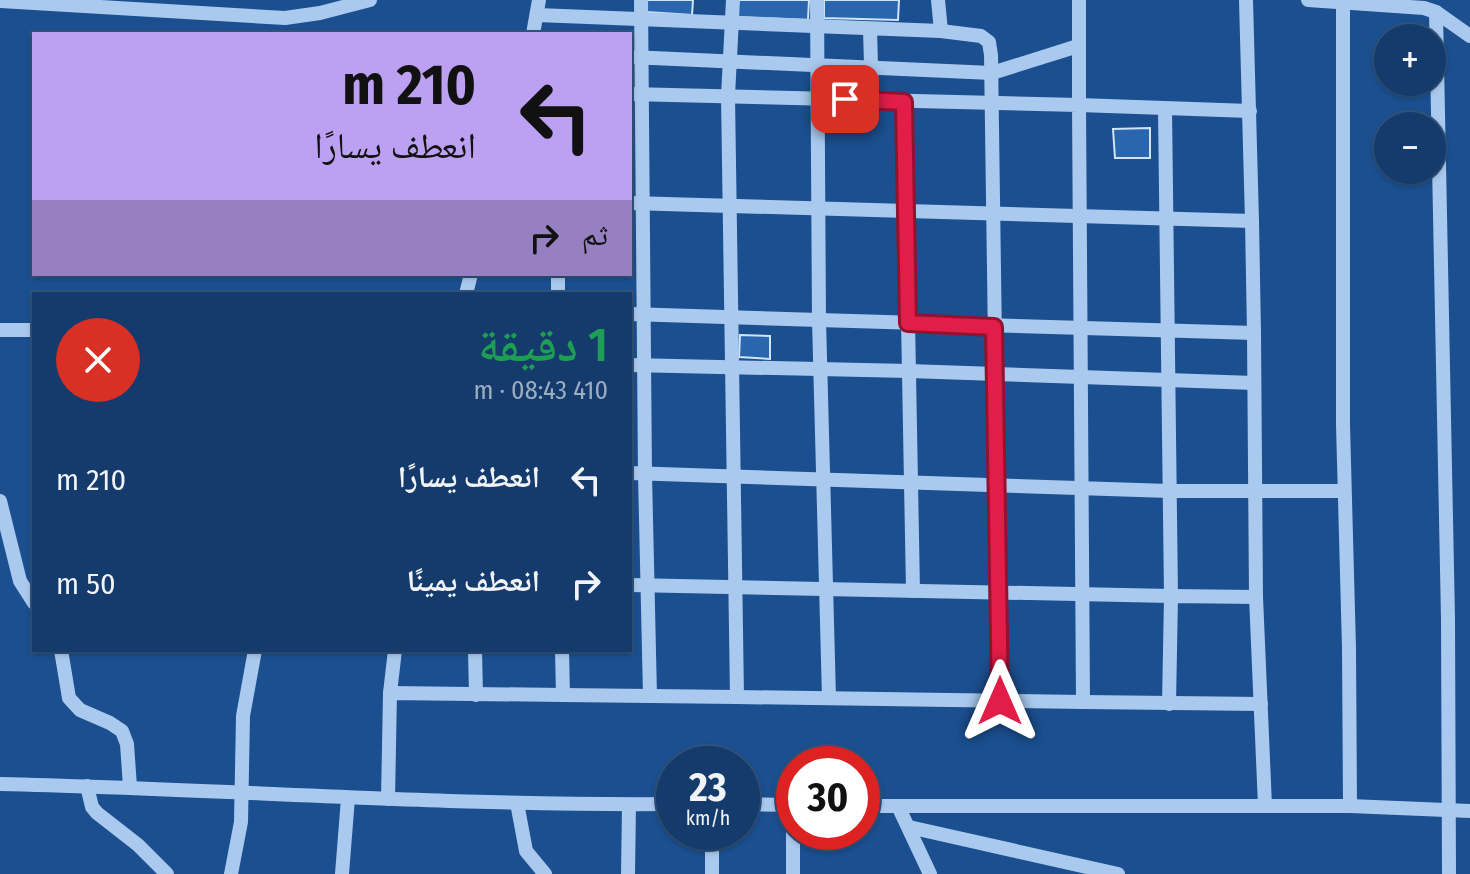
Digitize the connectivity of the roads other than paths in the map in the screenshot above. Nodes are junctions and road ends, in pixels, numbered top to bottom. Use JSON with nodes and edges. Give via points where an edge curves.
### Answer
{"nodes":[{"id":1,"x":370,"y":0,"type":"edge"},
{"id":2,"x":641,"y":0,"type":"edge"},
{"id":3,"x":733,"y":0,"type":"edge"},
{"id":4,"x":817,"y":0,"type":"edge"},
{"id":5,"x":938,"y":0,"type":"edge"},
{"id":6,"x":1079,"y":0,"type":"edge"},
{"id":7,"x":1246,"y":0,"type":"edge"},
{"id":8,"x":1308,"y":0,"type":"edge"},
{"id":9,"x":1322,"y":0,"type":"edge"},
{"id":10,"x":0,"y":1,"type":"edge"},
{"id":11,"x":1343,"y":2,"type":"junction"},
{"id":12,"x":1409,"y":3,"type":"edge"},
{"id":13,"x":538,"y":7,"type":"edge"},
{"id":14,"x":1436,"y":12,"type":"junction"},
{"id":15,"x":641,"y":19,"type":"junction"},
{"id":16,"x":732,"y":23,"type":"junction"},
{"id":17,"x":816,"y":27,"type":"junction"},
{"id":18,"x":870,"y":29,"type":"junction"},
{"id":19,"x":941,"y":31,"type":"junction"},
{"id":20,"x":533,"y":32,"type":"edge"},
{"id":21,"x":1470,"y":36,"type":"edge"},
{"id":22,"x":1078,"y":46,"type":"junction"},
{"id":23,"x":636,"y":57,"type":"edge"},
{"id":24,"x":729,"y":61,"type":"junction"},
{"id":25,"x":818,"y":64,"type":"junction"},
{"id":26,"x":871,"y":67,"type":"junction"},
{"id":27,"x":992,"y":73,"type":"junction"},
{"id":28,"x":636,"y":94,"type":"edge"},
{"id":29,"x":728,"y":96,"type":"junction"},
{"id":30,"x":818,"y":98,"type":"junction"},
{"id":31,"x":872,"y":101,"type":"junction"},
{"id":32,"x":904,"y":102,"type":"junction"},
{"id":33,"x":991,"y":103,"type":"junction"},
{"id":34,"x":1079,"y":105,"type":"junction"},
{"id":35,"x":1165,"y":109,"type":"junction"},
{"id":36,"x":1250,"y":111,"type":"junction"},
{"id":37,"x":636,"y":203,"type":"edge"},
{"id":38,"x":730,"y":207,"type":"junction"},
{"id":39,"x":817,"y":209,"type":"junction"},
{"id":40,"x":906,"y":213,"type":"junction"},
{"id":41,"x":992,"y":214,"type":"junction"},
{"id":42,"x":1079,"y":216,"type":"junction"},
{"id":43,"x":1168,"y":217,"type":"junction"},
{"id":44,"x":1252,"y":221,"type":"junction"},
{"id":45,"x":638,"y":315,"type":"edge"},
{"id":46,"x":733,"y":317,"type":"junction"},
{"id":47,"x":819,"y":320,"type":"junction"},
{"id":48,"x":908,"y":323,"type":"junction"},
{"id":49,"x":994,"y":327,"type":"junction"},
{"id":50,"x":1079,"y":329,"type":"junction"},
{"id":51,"x":0,"y":330,"type":"edge"},
{"id":52,"x":32,"y":330,"type":"edge"},
{"id":53,"x":1168,"y":331,"type":"junction"},
{"id":54,"x":1254,"y":333,"type":"junction"},
{"id":55,"x":638,"y":365,"type":"edge"},
{"id":56,"x":733,"y":369,"type":"junction"},
{"id":57,"x":821,"y":371,"type":"junction"},
{"id":58,"x":909,"y":371,"type":"junction"},
{"id":59,"x":995,"y":375,"type":"junction"},
{"id":60,"x":1080,"y":377,"type":"junction"},
{"id":61,"x":1168,"y":379,"type":"junction"},
{"id":62,"x":1254,"y":383,"type":"junction"},
{"id":63,"x":638,"y":473,"type":"edge"},
{"id":64,"x":735,"y":477,"type":"junction"},
{"id":65,"x":824,"y":480,"type":"junction"},
{"id":66,"x":910,"y":483,"type":"junction"},
{"id":67,"x":997,"y":485,"type":"junction"},
{"id":68,"x":1082,"y":487,"type":"junction"},
{"id":69,"x":1169,"y":491,"type":"junction"},
{"id":70,"x":1255,"y":491,"type":"junction"},
{"id":71,"x":1343,"y":491,"type":"junction"},
{"id":72,"x":0,"y":501,"type":"edge"},
{"id":73,"x":632,"y":585,"type":"edge"},
{"id":74,"x":648,"y":585,"type":"junction"},
{"id":75,"x":736,"y":587,"type":"junction"},
{"id":76,"x":826,"y":588,"type":"junction"},
{"id":77,"x":913,"y":591,"type":"junction"},
{"id":78,"x":998,"y":592,"type":"junction"},
{"id":79,"x":1083,"y":593,"type":"junction"},
{"id":80,"x":1171,"y":596,"type":"junction"},
{"id":81,"x":1256,"y":597,"type":"junction"},
{"id":82,"x":32,"y":600,"type":"edge"},
{"id":83,"x":61,"y":652,"type":"edge"},
{"id":84,"x":255,"y":652,"type":"edge"},
{"id":85,"x":395,"y":652,"type":"edge"},
{"id":86,"x":475,"y":652,"type":"edge"},
{"id":87,"x":562,"y":652,"type":"edge"},
{"id":88,"x":390,"y":693,"type":"junction"},
{"id":89,"x":476,"y":695,"type":"junction"},
{"id":90,"x":563,"y":695,"type":"junction"},
{"id":91,"x":650,"y":696,"type":"junction"},
{"id":92,"x":737,"y":697,"type":"junction"},
{"id":93,"x":829,"y":698,"type":"junction"},
{"id":94,"x":1000,"y":701,"type":"junction"},
{"id":95,"x":1083,"y":702,"type":"junction"},
{"id":96,"x":1169,"y":704,"type":"junction"},
{"id":97,"x":1261,"y":704,"type":"junction"},
{"id":98,"x":0,"y":784,"type":"edge"},
{"id":99,"x":87,"y":786,"type":"junction"},
{"id":100,"x":130,"y":787,"type":"junction"},
{"id":101,"x":243,"y":791,"type":"junction"},
{"id":102,"x":348,"y":798,"type":"junction"},
{"id":103,"x":388,"y":799,"type":"junction"},
{"id":104,"x":517,"y":803,"type":"junction"},
{"id":105,"x":656,"y":804,"type":"edge"},
{"id":106,"x":629,"y":805,"type":"junction"},
{"id":107,"x":880,"y":806,"type":"edge"},
{"id":108,"x":898,"y":806,"type":"junction"},
{"id":109,"x":1265,"y":806,"type":"junction"},
{"id":110,"x":1350,"y":806,"type":"junction"},
{"id":111,"x":1449,"y":810,"type":"junction"},
{"id":112,"x":1470,"y":811,"type":"edge"},
{"id":113,"x":909,"y":827,"type":"junction"},
{"id":114,"x":712,"y":850,"type":"edge"},
{"id":115,"x":793,"y":850,"type":"edge"},
{"id":116,"x":167,"y":874,"type":"edge"},
{"id":117,"x":231,"y":874,"type":"edge"},
{"id":118,"x":342,"y":874,"type":"edge"},
{"id":119,"x":545,"y":874,"type":"edge"},
{"id":120,"x":628,"y":874,"type":"edge"},
{"id":121,"x":712,"y":874,"type":"edge"},
{"id":122,"x":793,"y":874,"type":"edge"},
{"id":123,"x":930,"y":874,"type":"edge"},
{"id":124,"x":1118,"y":874,"type":"edge"},
{"id":125,"x":1449,"y":874,"type":"edge"}],
"edges":[{"from":1,"to":10,"type":"street","via":[[285,18]]},
{"from":2,"to":15,"type":"street"},
{"from":3,"to":16,"type":"street"},
{"from":4,"to":17,"type":"street"},
{"from":5,"to":19,"type":"street"},
{"from":6,"to":22,"type":"street"},
{"from":7,"to":36,"type":"street"},
{"from":8,"to":9,"type":"street"},
{"from":9,"to":11,"type":"street"},
{"from":11,"to":12,"type":"street"},
{"from":11,"to":71,"type":"street"},
{"from":12,"to":14,"type":"street"},
{"from":13,"to":15,"type":"street"},
{"from":13,"to":20,"type":"street"},
{"from":14,"to":21,"type":"street"},
{"from":14,"to":111,"type":"street"},
{"from":15,"to":16,"type":"street"},
{"from":15,"to":23,"type":"street"},
{"from":16,"to":17,"type":"street"},
{"from":16,"to":24,"type":"street"},
{"from":17,"to":18,"type":"street"},
{"from":17,"to":25,"type":"street"},
{"from":18,"to":19,"type":"street"},
{"from":18,"to":26,"type":"street"},
{"from":19,"to":27,"type":"street","via":[[981,36],[989,42]]},
{"from":22,"to":27,"type":"street"},
{"from":22,"to":34,"type":"street"},
{"from":23,"to":24,"type":"street"},
{"from":23,"to":28,"type":"street"},
{"from":24,"to":25,"type":"street"},
{"from":24,"to":29,"type":"street"},
{"from":25,"to":26,"type":"street"},
{"from":25,"to":30,"type":"street"},
{"from":26,"to":27,"type":"street"},
{"from":26,"to":31,"type":"street"},
{"from":27,"to":33,"type":"street"},
{"from":28,"to":29,"type":"street"},
{"from":28,"to":37,"type":"street"},
{"from":29,"to":30,"type":"street"},
{"from":29,"to":38,"type":"street"},
{"from":30,"to":31,"type":"street"},
{"from":30,"to":39,"type":"street"},
{"from":31,"to":32,"type":"street"},
{"from":32,"to":33,"type":"street"},
{"from":32,"to":40,"type":"street"},
{"from":33,"to":34,"type":"street"},
{"from":33,"to":41,"type":"street"},
{"from":34,"to":35,"type":"street"},
{"from":34,"to":42,"type":"street"},
{"from":35,"to":36,"type":"street"},
{"from":35,"to":43,"type":"street"},
{"from":36,"to":44,"type":"street"},
{"from":37,"to":38,"type":"street"},
{"from":37,"to":45,"type":"street"},
{"from":38,"to":39,"type":"street"},
{"from":38,"to":46,"type":"street"},
{"from":39,"to":40,"type":"street"},
{"from":39,"to":47,"type":"street"},
{"from":40,"to":41,"type":"street"},
{"from":40,"to":48,"type":"street"},
{"from":41,"to":42,"type":"street"},
{"from":41,"to":49,"type":"street"},
{"from":42,"to":43,"type":"street"},
{"from":42,"to":50,"type":"street"},
{"from":43,"to":44,"type":"street"},
{"from":43,"to":53,"type":"street"},
{"from":44,"to":54,"type":"street"},
{"from":45,"to":46,"type":"street"},
{"from":45,"to":55,"type":"street"},
{"from":46,"to":47,"type":"street"},
{"from":46,"to":56,"type":"street"},
{"from":47,"to":48,"type":"street"},
{"from":47,"to":57,"type":"street"},
{"from":48,"to":49,"type":"street"},
{"from":48,"to":58,"type":"street"},
{"from":49,"to":50,"type":"street"},
{"from":49,"to":59,"type":"street"},
{"from":50,"to":53,"type":"street"},
{"from":50,"to":60,"type":"street"},
{"from":51,"to":52,"type":"street"},
{"from":53,"to":54,"type":"street"},
{"from":53,"to":61,"type":"street"},
{"from":54,"to":62,"type":"street"},
{"from":55,"to":56,"type":"street"},
{"from":55,"to":63,"type":"street"},
{"from":56,"to":57,"type":"street"},
{"from":56,"to":64,"type":"street"},
{"from":57,"to":58,"type":"street"},
{"from":57,"to":65,"type":"street"},
{"from":58,"to":59,"type":"street"},
{"from":58,"to":66,"type":"street"},
{"from":59,"to":60,"type":"street"},
{"from":59,"to":67,"type":"street"},
{"from":60,"to":61,"type":"street"},
{"from":60,"to":68,"type":"street"},
{"from":61,"to":62,"type":"street"},
{"from":61,"to":69,"type":"street"},
{"from":62,"to":70,"type":"street"},
{"from":63,"to":64,"type":"street"},
{"from":63,"to":74,"type":"street"},
{"from":64,"to":65,"type":"street"},
{"from":64,"to":75,"type":"street"},
{"from":65,"to":66,"type":"street"},
{"from":65,"to":76,"type":"street"},
{"from":66,"to":67,"type":"street"},
{"from":66,"to":77,"type":"street"},
{"from":67,"to":68,"type":"street"},
{"from":67,"to":78,"type":"street"},
{"from":68,"to":69,"type":"street"},
{"from":68,"to":79,"type":"street"},
{"from":69,"to":70,"type":"street"},
{"from":69,"to":80,"type":"street"},
{"from":70,"to":71,"type":"street"},
{"from":70,"to":81,"type":"street"},
{"from":71,"to":110,"type":"street"},
{"from":72,"to":82,"type":"street","via":[[20,581]]},
{"from":73,"to":74,"type":"street"},
{"from":74,"to":75,"type":"street"},
{"from":74,"to":91,"type":"street"},
{"from":75,"to":76,"type":"street"},
{"from":75,"to":92,"type":"street"},
{"from":76,"to":77,"type":"street"},
{"from":76,"to":93,"type":"street"},
{"from":77,"to":78,"type":"street"},
{"from":78,"to":79,"type":"street"},
{"from":78,"to":94,"type":"street"},
{"from":79,"to":80,"type":"street"},
{"from":79,"to":95,"type":"street"},
{"from":80,"to":81,"type":"street"},
{"from":80,"to":96,"type":"street"},
{"from":81,"to":97,"type":"street"},
{"from":83,"to":100,"type":"street","via":[[69,698],[80,710],[122,731]]},
{"from":84,"to":101,"type":"street","via":[[243,716]]},
{"from":85,"to":88,"type":"street"},
{"from":86,"to":89,"type":"street"},
{"from":87,"to":90,"type":"street"},
{"from":88,"to":89,"type":"street"},
{"from":88,"to":103,"type":"street"},
{"from":89,"to":90,"type":"street"},
{"from":90,"to":91,"type":"street"},
{"from":91,"to":92,"type":"street"},
{"from":92,"to":93,"type":"street"},
{"from":93,"to":94,"type":"street"},
{"from":94,"to":95,"type":"street"},
{"from":95,"to":96,"type":"street"},
{"from":96,"to":97,"type":"street"},
{"from":97,"to":109,"type":"street"},
{"from":98,"to":99,"type":"street"},
{"from":99,"to":100,"type":"street"},
{"from":99,"to":116,"type":"street","via":[[97,813]]},
{"from":100,"to":101,"type":"street"},
{"from":101,"to":102,"type":"street"},
{"from":101,"to":117,"type":"street"},
{"from":102,"to":103,"type":"street"},
{"from":102,"to":118,"type":"street"},
{"from":103,"to":104,"type":"street"},
{"from":104,"to":106,"type":"street"},
{"from":104,"to":119,"type":"street","via":[[526,851]]},
{"from":105,"to":106,"type":"street"},
{"from":106,"to":120,"type":"street"},
{"from":107,"to":108,"type":"street"},
{"from":108,"to":109,"type":"street"},
{"from":108,"to":113,"type":"street"},
{"from":109,"to":110,"type":"street"},
{"from":110,"to":111,"type":"street"},
{"from":111,"to":112,"type":"street"},
{"from":111,"to":125,"type":"street"},
{"from":113,"to":123,"type":"street"},
{"from":113,"to":124,"type":"street"},
{"from":114,"to":121,"type":"street"},
{"from":115,"to":122,"type":"street"}]}
